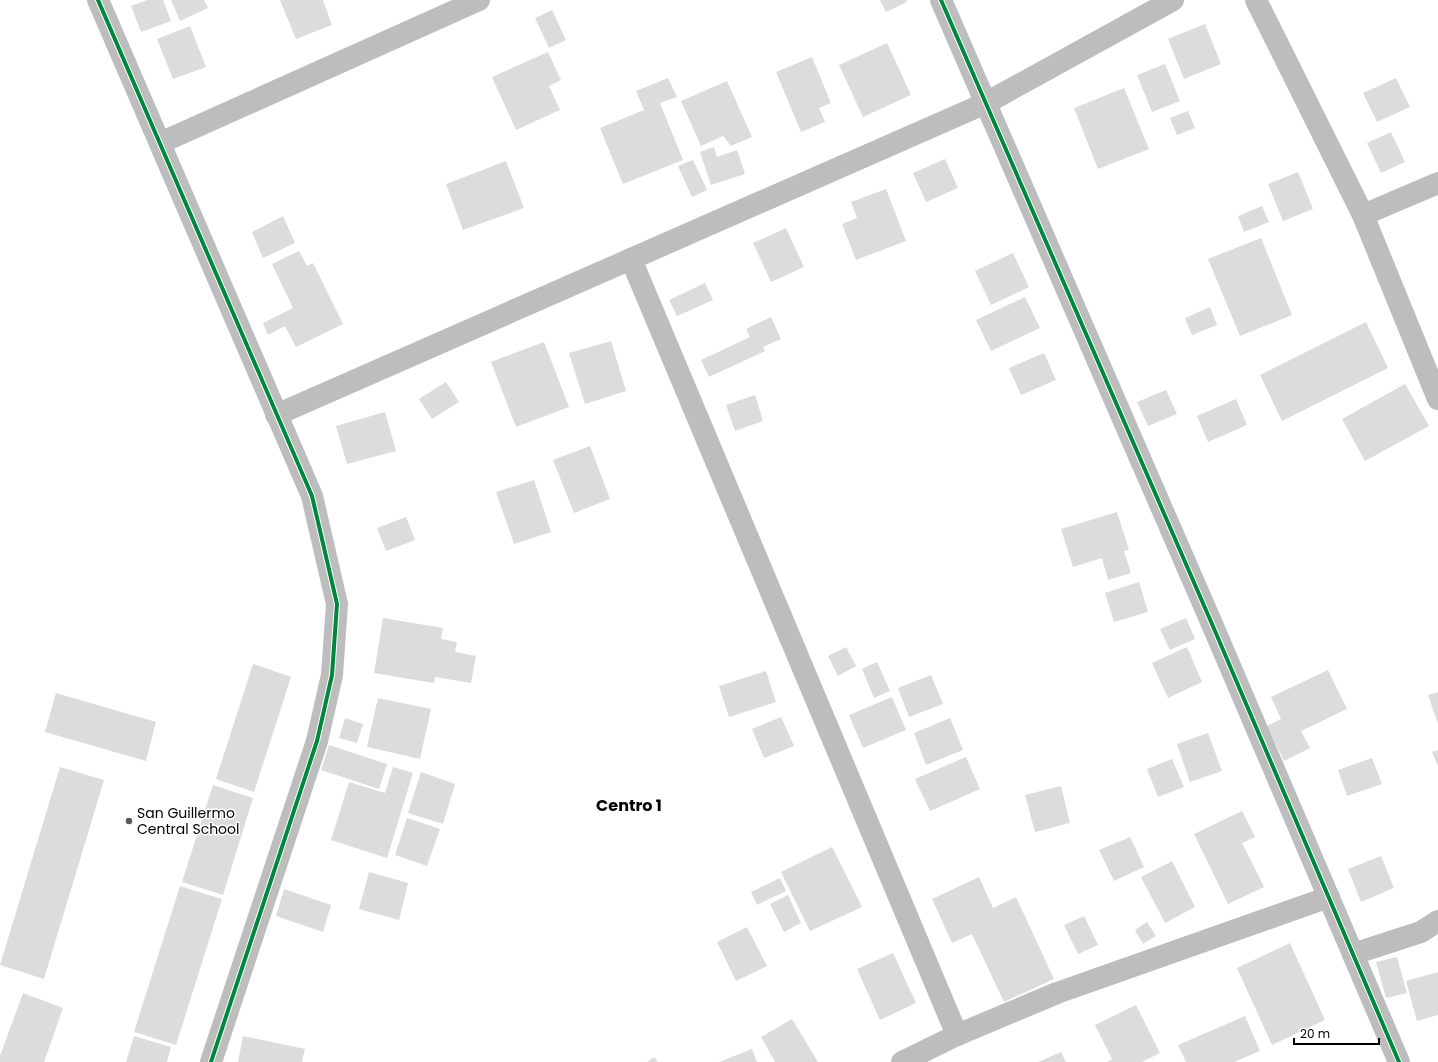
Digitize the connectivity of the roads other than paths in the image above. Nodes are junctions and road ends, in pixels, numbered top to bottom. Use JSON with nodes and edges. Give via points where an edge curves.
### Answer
{"nodes":[{"id":1,"x":98,"y":0,"type":"edge"},
{"id":2,"x":479,"y":0,"type":"edge"},
{"id":3,"x":941,"y":0,"type":"edge"},
{"id":4,"x":1173,"y":0,"type":"edge"},
{"id":5,"x":1256,"y":0,"type":"edge"},
{"id":6,"x":986,"y":103,"type":"junction"},
{"id":7,"x":160,"y":142,"type":"junction"},
{"id":8,"x":1438,"y":183,"type":"edge"},
{"id":9,"x":1363,"y":214,"type":"junction"},
{"id":10,"x":631,"y":259,"type":"junction"},
{"id":11,"x":1438,"y":400,"type":"edge"},
{"id":12,"x":276,"y":415,"type":"junction"},
{"id":13,"x":1328,"y":898,"type":"junction"},
{"id":14,"x":1438,"y":921,"type":"edge"},
{"id":15,"x":1353,"y":954,"type":"junction"},
{"id":16,"x":957,"y":1035,"type":"junction"},
{"id":17,"x":211,"y":1062,"type":"edge"},
{"id":18,"x":902,"y":1062,"type":"edge"},
{"id":19,"x":1399,"y":1062,"type":"edge"}],
"edges":[{"from":1,"to":7,"type":"street"},
{"from":2,"to":7,"type":"street"},
{"from":3,"to":6,"type":"street"},
{"from":4,"to":6,"type":"street"},
{"from":5,"to":9,"type":"street"},
{"from":6,"to":10,"type":"street"},
{"from":6,"to":13,"type":"street"},
{"from":7,"to":12,"type":"street"},
{"from":8,"to":9,"type":"street"},
{"from":9,"to":11,"type":"street"},
{"from":10,"to":12,"type":"street"},
{"from":10,"to":16,"type":"street"},
{"from":12,"to":17,"type":"street","via":[[312,496],[337,604],[332,675],[317,741]]},
{"from":13,"to":15,"type":"street"},
{"from":13,"to":16,"type":"street","via":[[1057,993]]},
{"from":14,"to":15,"type":"street","via":[[1421,932]]},
{"from":15,"to":19,"type":"street"},
{"from":16,"to":18,"type":"street"}]}
